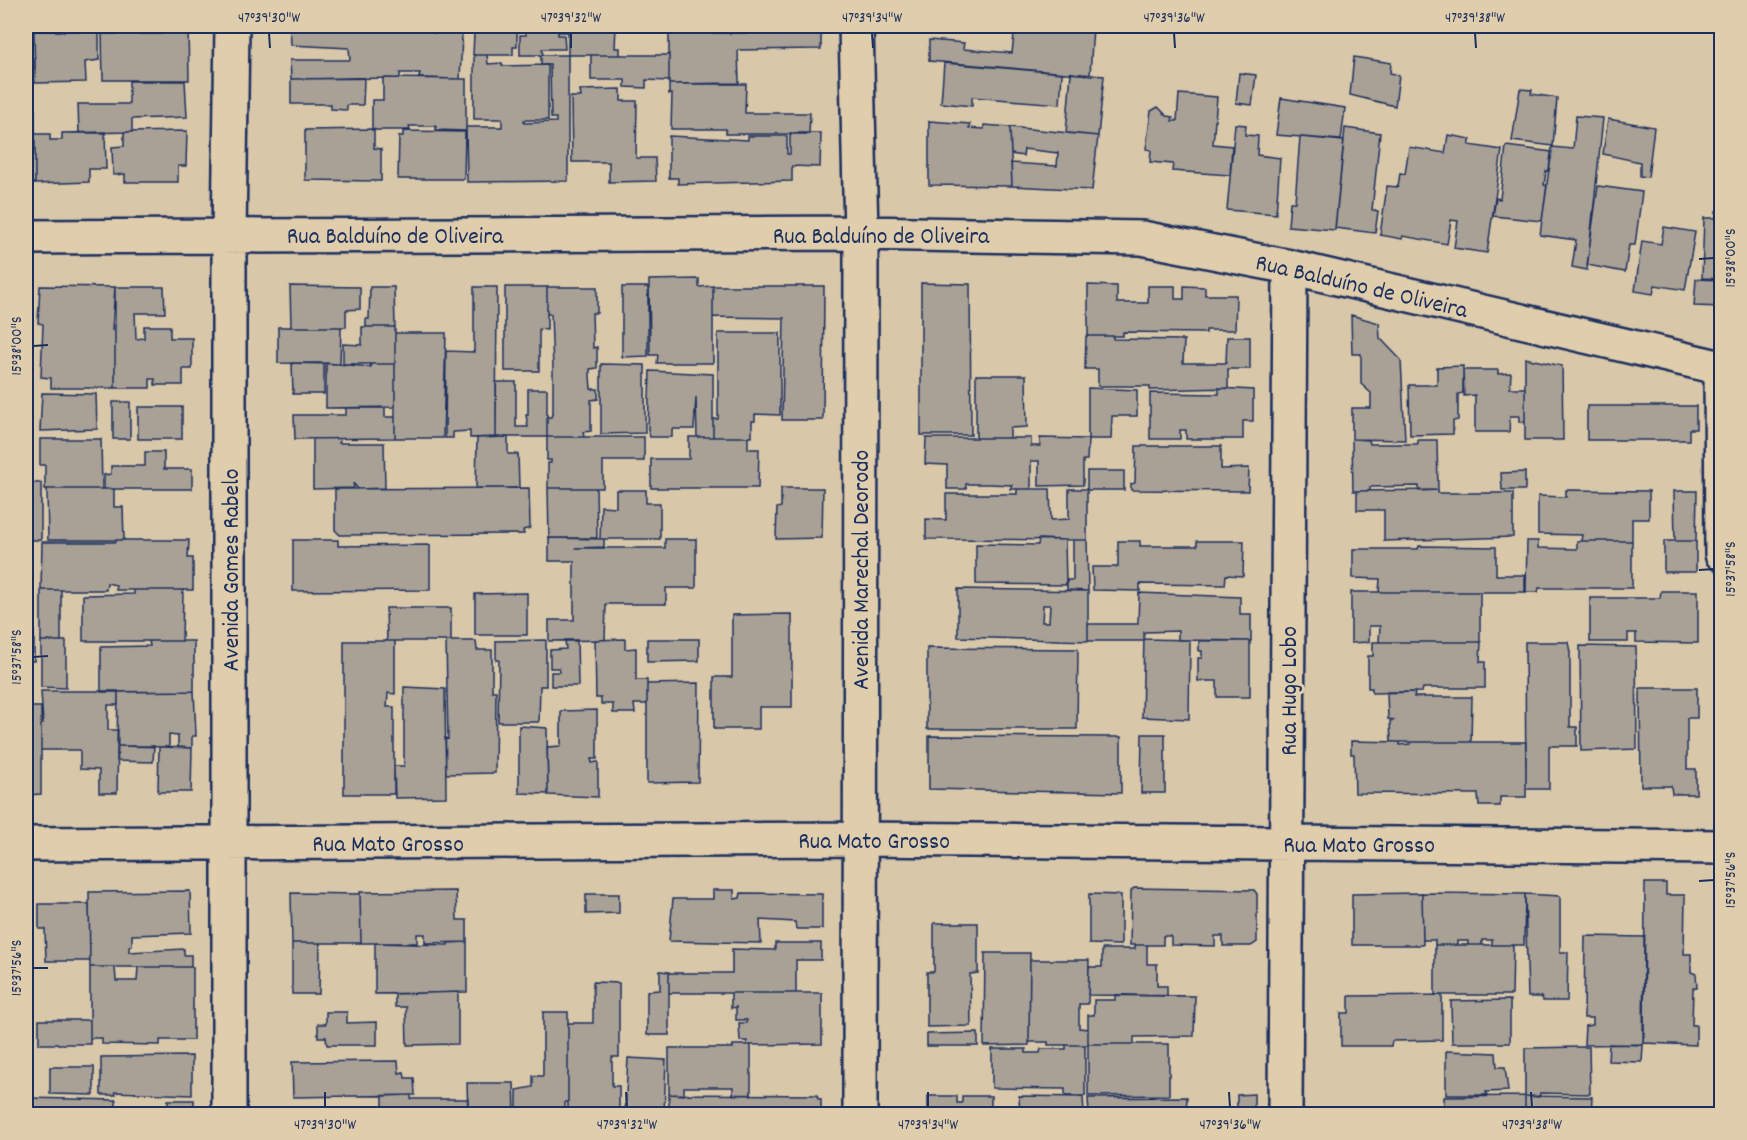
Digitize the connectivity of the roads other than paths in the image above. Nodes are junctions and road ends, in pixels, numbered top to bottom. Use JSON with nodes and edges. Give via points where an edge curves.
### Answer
{"nodes":[{"id":1,"x":232,"y":26,"type":"edge"},
{"id":2,"x":856,"y":26,"type":"edge"},
{"id":3,"x":861,"y":233,"type":"junction"},
{"id":4,"x":229,"y":236,"type":"junction"},
{"id":5,"x":26,"y":237,"type":"edge"},
{"id":6,"x":1290,"y":267,"type":"junction"},
{"id":7,"x":1721,"y":368,"type":"edge"},
{"id":8,"x":1722,"y":554,"type":"edge"},
{"id":9,"x":859,"y":839,"type":"junction"},
{"id":10,"x":26,"y":844,"type":"edge"},
{"id":11,"x":230,"y":844,"type":"junction"},
{"id":12,"x":1287,"y":844,"type":"junction"},
{"id":13,"x":1722,"y":847,"type":"edge"},
{"id":14,"x":229,"y":1114,"type":"edge"},
{"id":15,"x":860,"y":1114,"type":"edge"},
{"id":16,"x":1285,"y":1114,"type":"edge"}],
"edges":[{"from":1,"to":4,"type":"street","name":"Avenida Gomes Rabelo"},
{"from":2,"to":3,"type":"street","name":"Avenida Marechal Deorodo"},
{"from":3,"to":4,"type":"street","name":"Rua Balduíno de Oliveira"},
{"from":3,"to":6,"type":"street","name":"Rua Balduíno de Oliveira","via":[[1142,238]]},
{"from":3,"to":9,"type":"street","name":"Avenida Marechal Deorodo"},
{"from":4,"to":5,"type":"street","name":"Rua Balduíno de Oliveira"},
{"from":4,"to":11,"type":"street","name":"Avenida Gomes Rabelo"},
{"from":6,"to":7,"type":"street","name":"Rua Balduíno de Oliveira"},
{"from":6,"to":12,"type":"street","name":"Rua Hugo Lobo"},
{"from":7,"to":8,"type":"street"},
{"from":9,"to":11,"type":"street","name":"Rua Mato Grosso"},
{"from":9,"to":12,"type":"street","name":"Rua Mato Grosso"},
{"from":9,"to":15,"type":"street","name":"Avenida Marechal Deorodo"},
{"from":10,"to":11,"type":"street","name":"Rua Mato Grosso"},
{"from":11,"to":14,"type":"street","name":"Avenida Gomes Rabelo"},
{"from":12,"to":13,"type":"street","name":"Rua Mato Grosso"},
{"from":12,"to":16,"type":"street","name":"Rua Hugo Lobo"}]}
